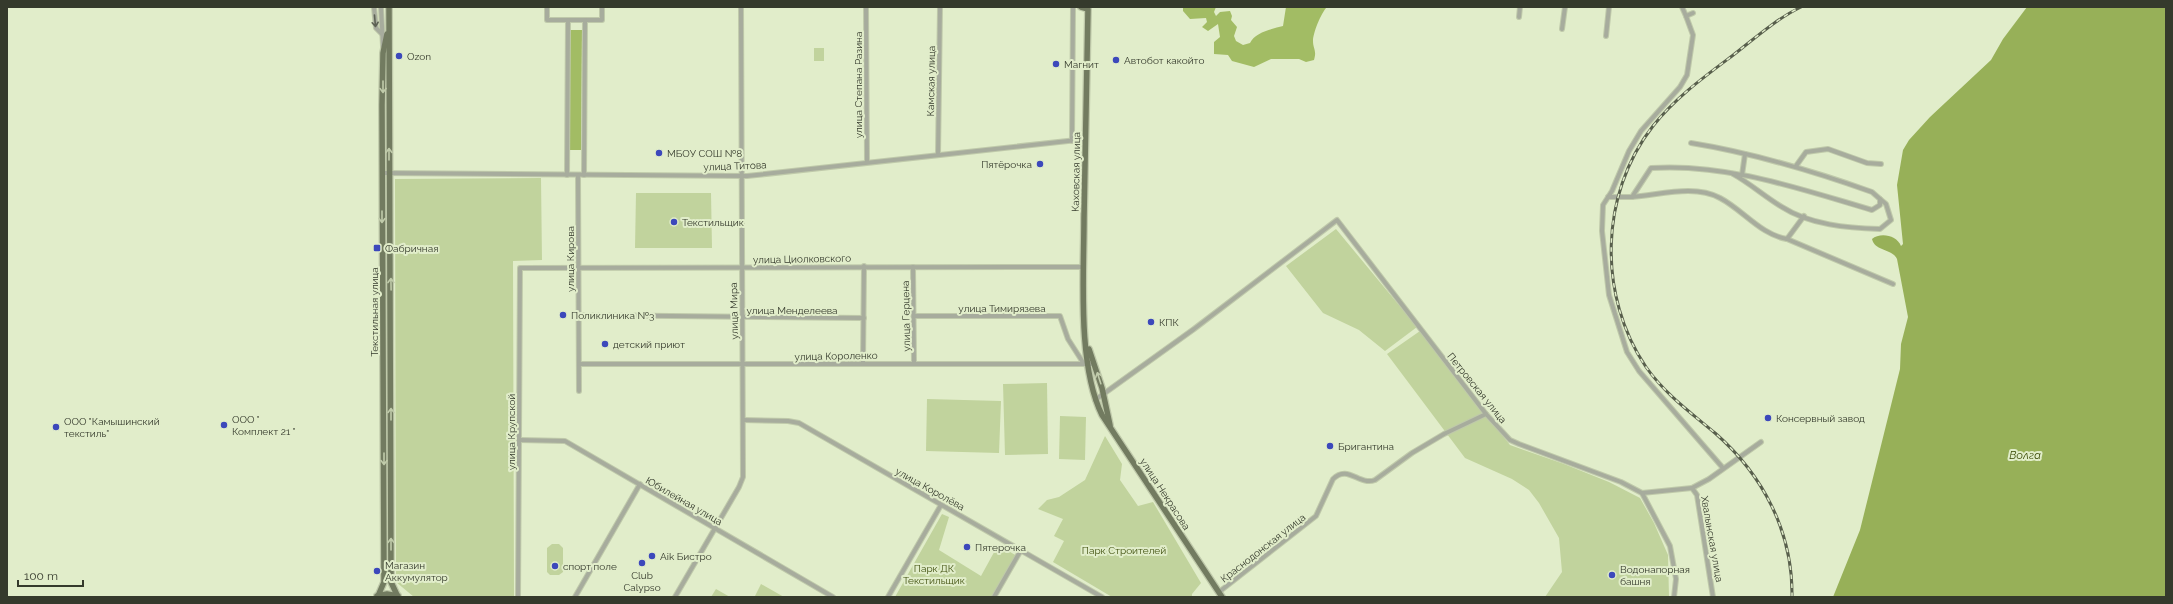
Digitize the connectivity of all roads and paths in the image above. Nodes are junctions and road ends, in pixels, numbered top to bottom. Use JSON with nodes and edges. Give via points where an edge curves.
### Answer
{"nodes":[{"id":1,"x":374,"y":7,"type":"edge"},
{"id":2,"x":381,"y":7,"type":"edge"},
{"id":3,"x":389,"y":7,"type":"edge"},
{"id":4,"x":547,"y":7,"type":"edge"},
{"id":5,"x":602,"y":7,"type":"edge"},
{"id":6,"x":741,"y":7,"type":"edge"},
{"id":7,"x":866,"y":7,"type":"edge"},
{"id":8,"x":940,"y":7,"type":"edge"},
{"id":9,"x":1073,"y":7,"type":"edge"},
{"id":10,"x":1081,"y":7,"type":"edge"},
{"id":11,"x":1520,"y":7,"type":"edge"},
{"id":12,"x":1565,"y":7,"type":"edge"},
{"id":13,"x":1609,"y":7,"type":"edge"},
{"id":14,"x":1682,"y":7,"type":"edge"},
{"id":15,"x":1088,"y":8,"type":"edge"},
{"id":16,"x":1693,"y":13,"type":"dead end"},
{"id":17,"x":1686,"y":16,"type":"junction"},
{"id":18,"x":1519,"y":17,"type":"dead end"},
{"id":19,"x":568,"y":20,"type":"junction"},
{"id":20,"x":584,"y":20,"type":"junction"},
{"id":21,"x":389,"y":28,"type":"junction"},
{"id":22,"x":1562,"y":29,"type":"dead end"},
{"id":23,"x":381,"y":32,"type":"junction"},
{"id":24,"x":1606,"y":36,"type":"dead end"},
{"id":25,"x":386,"y":38,"type":"junction"},
{"id":26,"x":389,"y":45,"type":"junction"},
{"id":27,"x":383,"y":48,"type":"junction"},
{"id":28,"x":1086,"y":139,"type":"junction"},
{"id":29,"x":1072,"y":141,"type":"junction"},
{"id":30,"x":1691,"y":143,"type":"dead end"},
{"id":31,"x":1745,"y":154,"type":"junction"},
{"id":32,"x":938,"y":155,"type":"junction"},
{"id":33,"x":867,"y":162,"type":"junction"},
{"id":34,"x":1881,"y":164,"type":"dead end"},
{"id":35,"x":1796,"y":166,"type":"junction"},
{"id":36,"x":1730,"y":172,"type":"junction"},
{"id":37,"x":382,"y":173,"type":"junction"},
{"id":38,"x":390,"y":173,"type":"junction"},
{"id":39,"x":1742,"y":174,"type":"junction"},
{"id":40,"x":567,"y":175,"type":"junction"},
{"id":41,"x":578,"y":175,"type":"junction"},
{"id":42,"x":584,"y":175,"type":"junction"},
{"id":43,"x":742,"y":176,"type":"junction"},
{"id":44,"x":1632,"y":197,"type":"junction"},
{"id":45,"x":1608,"y":198,"type":"junction"},
{"id":46,"x":1880,"y":199,"type":"junction"},
{"id":47,"x":1804,"y":216,"type":"junction"},
{"id":48,"x":1787,"y":239,"type":"junction"},
{"id":49,"x":864,"y":266,"type":"junction"},
{"id":50,"x":913,"y":267,"type":"junction"},
{"id":51,"x":1084,"y":267,"type":"junction"},
{"id":52,"x":520,"y":268,"type":"joint"},
{"id":53,"x":578,"y":268,"type":"junction"},
{"id":54,"x":742,"y":268,"type":"junction"},
{"id":55,"x":1893,"y":284,"type":"dead end"},
{"id":56,"x":577,"y":315,"type":"junction"},
{"id":57,"x":914,"y":316,"type":"junction"},
{"id":58,"x":742,"y":318,"type":"junction"},
{"id":59,"x":864,"y":318,"type":"junction"},
{"id":60,"x":863,"y":363,"type":"junction"},
{"id":61,"x":579,"y":364,"type":"junction"},
{"id":62,"x":914,"y":364,"type":"junction"},
{"id":63,"x":1089,"y":364,"type":"junction"},
{"id":64,"x":743,"y":365,"type":"junction"},
{"id":65,"x":579,"y":391,"type":"dead end"},
{"id":66,"x":1103,"y":395,"type":"junction"},
{"id":67,"x":1095,"y":400,"type":"junction"},
{"id":68,"x":1486,"y":414,"type":"junction"},
{"id":69,"x":743,"y":420,"type":"junction"},
{"id":70,"x":1111,"y":429,"type":"junction"},
{"id":71,"x":520,"y":440,"type":"junction"},
{"id":72,"x":1761,"y":442,"type":"dead end"},
{"id":73,"x":1723,"y":468,"type":"junction"},
{"id":74,"x":640,"y":484,"type":"junction"},
{"id":75,"x":1692,"y":488,"type":"junction"},
{"id":76,"x":1642,"y":493,"type":"junction"},
{"id":77,"x":941,"y":505,"type":"junction"},
{"id":78,"x":715,"y":528,"type":"junction"},
{"id":79,"x":1021,"y":550,"type":"junction"},
{"id":80,"x":1220,"y":595,"type":"edge"},
{"id":81,"x":377,"y":596,"type":"edge"},
{"id":82,"x":398,"y":596,"type":"edge"},
{"id":83,"x":518,"y":597,"type":"edge"},
{"id":84,"x":575,"y":597,"type":"edge"},
{"id":85,"x":675,"y":597,"type":"edge"},
{"id":86,"x":833,"y":597,"type":"edge"},
{"id":87,"x":888,"y":597,"type":"edge"},
{"id":88,"x":994,"y":597,"type":"edge"},
{"id":89,"x":1102,"y":597,"type":"edge"},
{"id":90,"x":1674,"y":597,"type":"edge"},
{"id":91,"x":1713,"y":597,"type":"edge"}],
"edges":[{"from":1,"to":23,"type":"street","one_way":true,"via":[[376,28]]},
{"from":2,"to":23,"type":"street"},
{"from":3,"to":21,"type":"main road","name":"Текстильная улица"},
{"from":4,"to":19,"type":"street","via":[[547,20]]},
{"from":5,"to":20,"type":"street","via":[[602,20]]},
{"from":6,"to":43,"type":"street","name":"улица Мира"},
{"from":7,"to":33,"type":"street","name":"улица Степана Разина"},
{"from":8,"to":32,"type":"street","name":"Камская улица"},
{"from":9,"to":29,"type":"street"},
{"from":10,"to":15,"type":"main road"},
{"from":11,"to":18,"type":"street"},
{"from":12,"to":22,"type":"street"},
{"from":13,"to":24,"type":"street"},
{"from":14,"to":17,"type":"street"},
{"from":15,"to":28,"type":"main road","name":"Каховская улица"},
{"from":16,"to":17,"type":"street"},
{"from":17,"to":45,"type":"street","via":[[1693,35],[1687,75],[1680,87],[1641,131]]},
{"from":19,"to":20,"type":"street"},
{"from":19,"to":40,"type":"street"},
{"from":20,"to":42,"type":"street"},
{"from":21,"to":25,"type":"main road","name":"Текстильная улица"},
{"from":21,"to":26,"type":"main road","name":"Текстильная улица"},
{"from":23,"to":25,"type":"street"},
{"from":23,"to":27,"type":"street"},
{"from":25,"to":26,"type":"street"},
{"from":25,"to":27,"type":"main road","name":"Текстильная улица"},
{"from":38,"to":26,"type":"main road","name":"Текстильная улица","one_way":true},
{"from":27,"to":37,"type":"main road","name":"Текстильная улица","one_way":true},
{"from":28,"to":29,"type":"street","name":"улица Титова"},
{"from":28,"to":51,"type":"main road","name":"Каховская улица"},
{"from":29,"to":32,"type":"street","name":"улица Титова"},
{"from":30,"to":31,"type":"street"},
{"from":31,"to":35,"type":"street"},
{"from":31,"to":39,"type":"street"},
{"from":32,"to":33,"type":"street","name":"улица Титова"},
{"from":33,"to":43,"type":"street","name":"улица Титова"},
{"from":34,"to":35,"type":"street","via":[[1867,163],[1828,149],[1806,152]]},
{"from":35,"to":46,"type":"street","via":[[1872,192]]},
{"from":36,"to":39,"type":"street"},
{"from":36,"to":44,"type":"street","via":[[1675,166],[1651,168]]},
{"from":36,"to":47,"type":"street","via":[[1782,208]]},
{"from":37,"to":38,"type":"street","name":"улица Титова"},
{"from":37,"to":81,"type":"main road","name":"Текстильная улица","one_way":true,"via":[[384,582]]},
{"from":38,"to":40,"type":"street","name":"улица Титова"},
{"from":82,"to":38,"type":"main road","name":"Текстильная улица","one_way":true,"via":[[391,582]]},
{"from":39,"to":46,"type":"street","via":[[1872,210],[1880,205]]},
{"from":40,"to":41,"type":"street","name":"улица Титова"},
{"from":41,"to":42,"type":"street","name":"улица Титова"},
{"from":41,"to":53,"type":"street","name":"улица Кирова"},
{"from":42,"to":43,"type":"street","name":"улица Титова"},
{"from":43,"to":54,"type":"street","name":"улица Мира"},
{"from":44,"to":45,"type":"street"},
{"from":44,"to":48,"type":"street","via":[[1690,190],[1720,197],[1775,237]]},
{"from":45,"to":73,"type":"street","via":[[1602,205],[1606,278],[1626,352],[1639,371]]},
{"from":46,"to":47,"type":"street","via":[[1886,204],[1891,220],[1880,230],[1850,228]]},
{"from":47,"to":48,"type":"street"},
{"from":48,"to":55,"type":"street"},
{"from":49,"to":50,"type":"street","name":"улица Циолковского"},
{"from":49,"to":54,"type":"street","name":"улица Циолковского"},
{"from":49,"to":59,"type":"street"},
{"from":50,"to":51,"type":"street","name":"улица Циолковского"},
{"from":50,"to":57,"type":"street","name":"улица Герцена"},
{"from":51,"to":63,"type":"main road","name":"Каховская улица","via":[[1083,300]]},
{"from":52,"to":53,"type":"street","name":"улица Циолковского"},
{"from":52,"to":71,"type":"street","name":"улица Крупской"},
{"from":53,"to":54,"type":"street","name":"улица Циолковского"},
{"from":53,"to":56,"type":"street","name":"улица Кирова"},
{"from":54,"to":58,"type":"street","name":"улица Мира"},
{"from":56,"to":58,"type":"street","name":"улица Менделеева"},
{"from":56,"to":61,"type":"street","name":"улица Кирова"},
{"from":57,"to":62,"type":"street","name":"улица Герцена"},
{"from":57,"to":63,"type":"street","name":"улица Тимирязева","via":[[1060,316],[1068,339]]},
{"from":58,"to":59,"type":"street","name":"улица Менделеева"},
{"from":58,"to":64,"type":"street","name":"улица Мира"},
{"from":59,"to":60,"type":"street"},
{"from":60,"to":62,"type":"street","name":"улица Короленко"},
{"from":60,"to":64,"type":"street","name":"улица Короленко"},
{"from":61,"to":64,"type":"street","name":"улица Короленко"},
{"from":61,"to":65,"type":"street","name":"улица Кирова"},
{"from":62,"to":63,"type":"street","name":"улица Короленко"},
{"from":66,"to":63,"type":"main road","name":"Каховская улица","one_way":true},
{"from":63,"to":67,"type":"main road","name":"Каховская улица"},
{"from":64,"to":69,"type":"street","name":"улица Мира"},
{"from":66,"to":67,"type":"street"},
{"from":66,"to":68,"type":"street","name":"Петровская улица","via":[[1337,220]]},
{"from":66,"to":70,"type":"main road","name":"Каховская улица"},
{"from":67,"to":70,"type":"main road","name":"улица Некрасова"},
{"from":68,"to":76,"type":"street","name":"Петровская улица","via":[[1510,440],[1621,482]]},
{"from":68,"to":80,"type":"street","name":"Краснодонская улица","via":[[1412,453],[1375,480],[1369,481],[1344,472],[1337,475],[1332,479],[1316,516]]},
{"from":69,"to":77,"type":"street","name":"улица Королёва","via":[[799,423]]},
{"from":69,"to":78,"type":"street","name":"улица Мира","via":[[743,477],[740,487]]},
{"from":70,"to":80,"type":"main road","name":"улица Некрасова"},
{"from":71,"to":74,"type":"street","name":"Юбилейная улица","via":[[565,441]]},
{"from":71,"to":83,"type":"street","name":"улица Крупской"},
{"from":72,"to":73,"type":"street"},
{"from":73,"to":75,"type":"street"},
{"from":74,"to":78,"type":"street","name":"Юбилейная улица"},
{"from":74,"to":84,"type":"street"},
{"from":75,"to":76,"type":"street","name":"Хвалынская улица"},
{"from":75,"to":91,"type":"street","name":"Хвалынская улица","via":[[1697,495]]},
{"from":76,"to":90,"type":"street","via":[[1670,546],[1676,579]]},
{"from":77,"to":79,"type":"street","name":"улица Королёва"},
{"from":77,"to":87,"type":"street"},
{"from":78,"to":85,"type":"street","name":"улица Мира"},
{"from":78,"to":86,"type":"street","name":"Юбилейная улица"},
{"from":79,"to":88,"type":"street"},
{"from":79,"to":89,"type":"street","name":"улица Королёва"},
{"from":81,"to":82,"type":"main road"}]}
